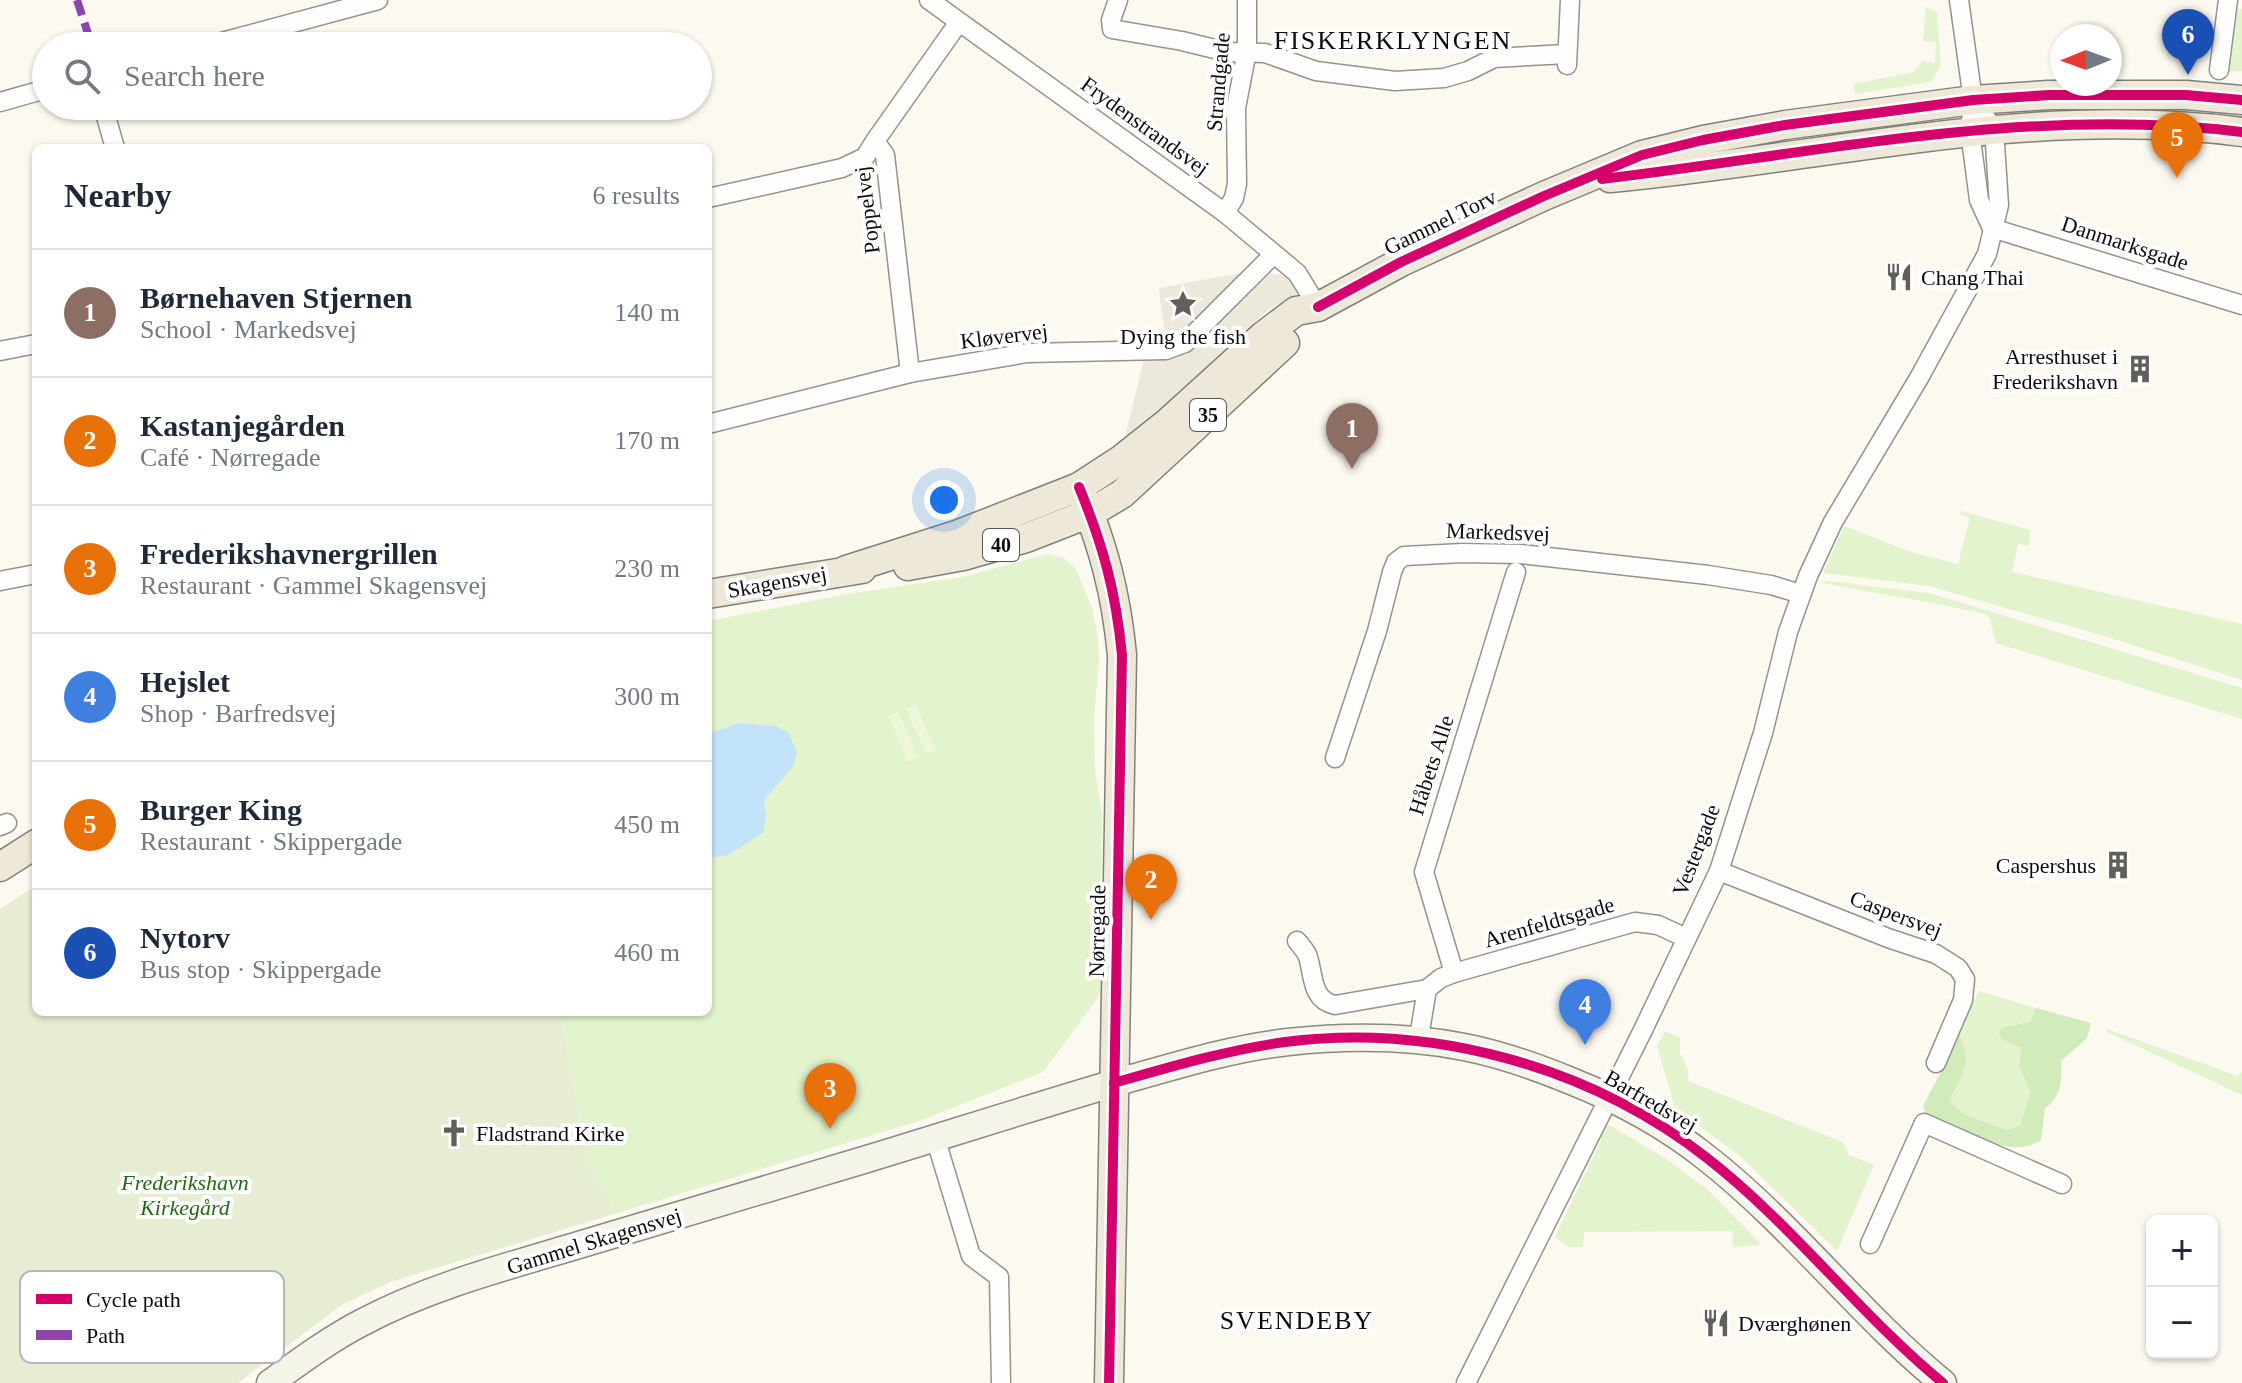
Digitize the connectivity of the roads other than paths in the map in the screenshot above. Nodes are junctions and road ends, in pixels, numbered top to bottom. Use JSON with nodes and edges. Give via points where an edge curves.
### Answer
{"nodes":[{"id":1,"x":378,"y":0,"type":"edge"},
{"id":2,"x":929,"y":0,"type":"edge"},
{"id":3,"x":1118,"y":0,"type":"edge"},
{"id":4,"x":1247,"y":0,"type":"edge"},
{"id":5,"x":1570,"y":0,"type":"edge"},
{"id":6,"x":1959,"y":0,"type":"edge"},
{"id":7,"x":2228,"y":0,"type":"edge"},
{"id":8,"x":959,"y":22,"type":"junction"},
{"id":9,"x":259,"y":32,"type":"edge"},
{"id":10,"x":1247,"y":51,"type":"junction"},
{"id":11,"x":2219,"y":70,"type":"dead end"},
{"id":12,"x":32,"y":93,"type":"edge"},
{"id":13,"x":1973,"y":100,"type":"junction"},
{"id":14,"x":2242,"y":100,"type":"edge"},
{"id":15,"x":0,"y":102,"type":"edge"},
{"id":16,"x":107,"y":120,"type":"edge"},
{"id":17,"x":1982,"y":130,"type":"junction"},
{"id":18,"x":2242,"y":132,"type":"edge"},
{"id":19,"x":875,"y":141,"type":"junction"},
{"id":20,"x":114,"y":144,"type":"edge"},
{"id":21,"x":1644,"y":165,"type":"junction"},
{"id":22,"x":712,"y":197,"type":"edge"},
{"id":23,"x":1225,"y":213,"type":"junction"},
{"id":24,"x":1992,"y":228,"type":"junction"},
{"id":25,"x":1274,"y":254,"type":"junction"},
{"id":26,"x":2242,"y":305,"type":"edge"},
{"id":27,"x":1318,"y":307,"type":"junction"},
{"id":28,"x":32,"y":345,"type":"edge"},
{"id":29,"x":0,"y":351,"type":"edge"},
{"id":30,"x":910,"y":373,"type":"junction"},
{"id":31,"x":712,"y":423,"type":"edge"},
{"id":32,"x":1079,"y":487,"type":"junction"},
{"id":33,"x":1090,"y":513,"type":"junction"},
{"id":34,"x":846,"y":570,"type":"junction"},
{"id":35,"x":1516,"y":572,"type":"dead end"},
{"id":36,"x":32,"y":575,"type":"edge"},
{"id":37,"x":0,"y":581,"type":"edge"},
{"id":38,"x":712,"y":593,"type":"edge"},
{"id":39,"x":1801,"y":594,"type":"junction"},
{"id":40,"x":1335,"y":758,"type":"dead end"},
{"id":41,"x":32,"y":847,"type":"edge"},
{"id":42,"x":0,"y":867,"type":"edge"},
{"id":43,"x":1719,"y":871,"type":"junction"},
{"id":44,"x":1686,"y":938,"type":"junction"},
{"id":45,"x":1297,"y":941,"type":"dead end"},
{"id":46,"x":1454,"y":973,"type":"junction"},
{"id":47,"x":1427,"y":989,"type":"junction"},
{"id":48,"x":1418,"y":1043,"type":"junction"},
{"id":49,"x":1936,"y":1063,"type":"dead end"},
{"id":50,"x":1114,"y":1083,"type":"junction"},
{"id":51,"x":1609,"y":1096,"type":"junction"},
{"id":52,"x":935,"y":1137,"type":"junction"},
{"id":53,"x":2062,"y":1184,"type":"dead end"},
{"id":54,"x":1870,"y":1244,"type":"dead end"},
{"id":55,"x":270,"y":1383,"type":"edge"},
{"id":56,"x":1001,"y":1383,"type":"edge"},
{"id":57,"x":1109,"y":1383,"type":"edge"},
{"id":58,"x":1466,"y":1383,"type":"edge"},
{"id":59,"x":1943,"y":1383,"type":"edge"}],
"edges":[{"from":1,"to":9,"type":"street"},
{"from":2,"to":8,"type":"street","name":"Frydenstrandsvej"},
{"from":3,"to":10,"type":"street","via":[[1112,29],[1227,52]]},
{"from":4,"to":10,"type":"street","name":"Strandgade"},
{"from":5,"to":10,"type":"street","via":[[1567,60],[1494,58],[1444,78],[1395,81],[1316,71]]},
{"from":6,"to":13,"type":"street"},
{"from":7,"to":11,"type":"street"},
{"from":8,"to":19,"type":"street","name":"Poppelvej"},
{"from":8,"to":23,"type":"street","name":"Frydenstrandsvej"},
{"from":10,"to":23,"type":"street","name":"Strandgade","via":[[1236,108],[1237,184]]},
{"from":12,"to":15,"type":"street"},
{"from":13,"to":14,"type":"main road","number":"35","via":[[2186,95]]},
{"from":13,"to":17,"type":"street"},
{"from":13,"to":21,"type":"main road","number":"35","via":[[1703,140]]},
{"from":16,"to":20,"type":"street"},
{"from":17,"to":18,"type":"main road","number":"35","via":[[2140,124]]},
{"from":17,"to":21,"type":"main road","number":"35"},
{"from":17,"to":24,"type":"street","via":[[1979,200]]},
{"from":19,"to":22,"type":"street","via":[[865,157],[842,168]]},
{"from":19,"to":30,"type":"street","name":"Poppelvej","via":[[885,155]]},
{"from":21,"to":27,"type":"main road","name":"Gammel Torv","number":"35","via":[[1544,196]]},
{"from":23,"to":25,"type":"street","name":"Frydenstrandsvej"},
{"from":24,"to":26,"type":"street","name":"Danmarksgade"},
{"from":24,"to":39,"type":"street","name":"Vestergade","via":[[1987,254],[1833,522]]},
{"from":25,"to":27,"type":"street","name":"Frydenstrandsvej","via":[[1297,273]]},
{"from":25,"to":30,"type":"street","name":"Kløvervej","via":[[1185,343],[1166,350],[1027,353]]},
{"from":27,"to":32,"type":"main road","name":"Gammel Torv","number":"35","via":[[1296,311],[1166,424]]},
{"from":27,"to":33,"type":"main road","name":"Gammel Torv","number":"35","via":[[1301,331],[1168,454],[1122,494]]},
{"from":28,"to":29,"type":"street"},
{"from":30,"to":31,"type":"street","name":"Kløvervej"},
{"from":32,"to":33,"type":"main road","name":"Nørregade"},
{"from":32,"to":34,"type":"main road","name":"Skagensvej","number":"40","via":[[959,534]]},
{"from":33,"to":34,"type":"main road","name":"Skagensvej","number":"40","via":[[963,556]]},
{"from":33,"to":50,"type":"main road","name":"Nørregade","via":[[1117,603],[1122,655]]},
{"from":34,"to":38,"type":"main road","name":"Skagensvej","number":"40"},
{"from":35,"to":46,"type":"street","name":"Håbets Alle","via":[[1424,872]]},
{"from":36,"to":37,"type":"street"},
{"from":39,"to":40,"type":"street","name":"Markedsvej","via":[[1708,575],[1521,554],[1404,556],[1392,572]]},
{"from":39,"to":43,"type":"street","name":"Vestergade"},
{"from":41,"to":42,"type":"main road"},
{"from":43,"to":44,"type":"street","name":"Vestergade"},
{"from":43,"to":49,"type":"street","name":"Caspersvej","via":[[1936,954],[1958,968],[1965,979],[1963,1000]]},
{"from":44,"to":46,"type":"street","name":"Arenfeldtsgade","via":[[1658,925],[1635,922]]},
{"from":44,"to":51,"type":"street","name":"Vestergade"},
{"from":45,"to":47,"type":"street","name":"Arenfeldtsgade","via":[[1308,954],[1319,996],[1328,1004]]},
{"from":46,"to":47,"type":"street","name":"Arenfeldtsgade"},
{"from":47,"to":48,"type":"street"},
{"from":48,"to":50,"type":"street","name":"Barfredsvej","via":[[1287,1042]]},
{"from":48,"to":51,"type":"street","name":"Barfredsvej","via":[[1464,1047],[1522,1063]]},
{"from":50,"to":52,"type":"street","name":"Gammel Skagensvej"},
{"from":50,"to":57,"type":"main road","name":"Nørregade"},
{"from":51,"to":58,"type":"street","name":"Vestergade"},
{"from":51,"to":59,"type":"street","name":"Barfredsvej","via":[[1707,1158]]},
{"from":52,"to":55,"type":"street","name":"Gammel Skagensvej","via":[[518,1263],[401,1304],[361,1322]]},
{"from":52,"to":56,"type":"street","via":[[971,1256],[999,1277]]},
{"from":53,"to":54,"type":"street","via":[[1924,1123]]}]}
